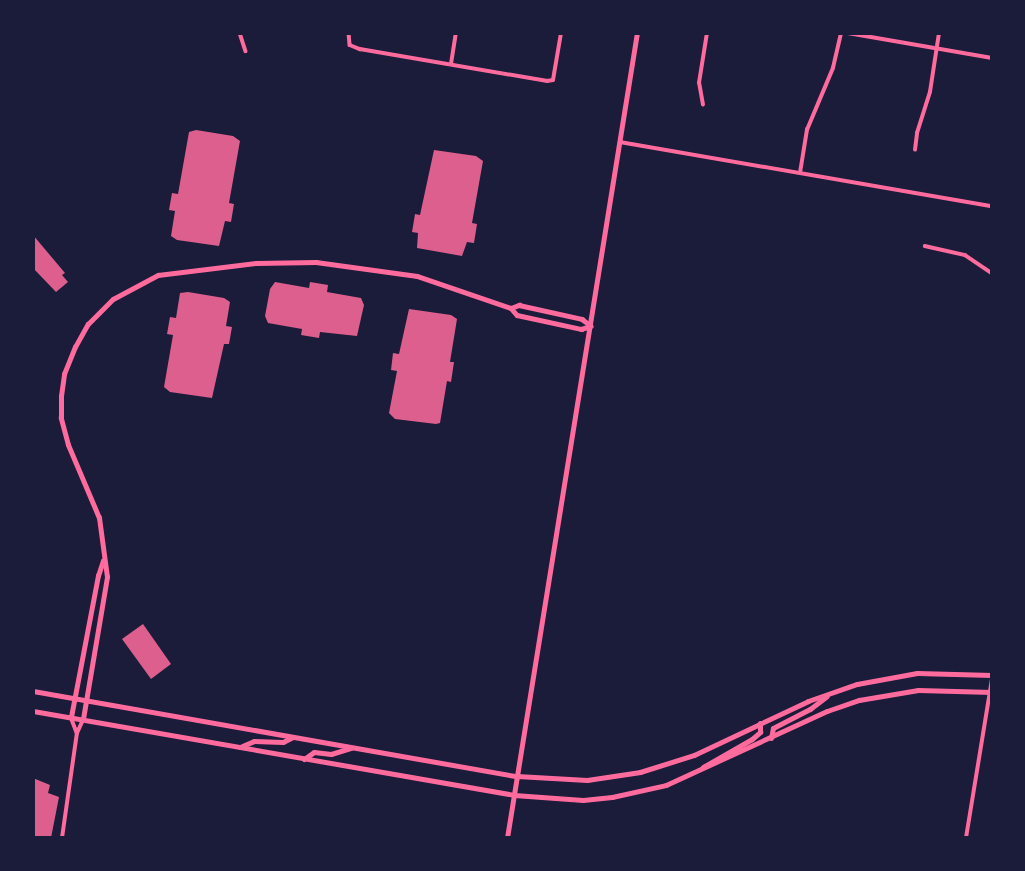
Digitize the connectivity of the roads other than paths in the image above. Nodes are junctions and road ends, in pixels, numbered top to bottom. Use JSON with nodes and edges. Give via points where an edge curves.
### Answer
{"nodes":[{"id":1,"x":240,"y":33,"type":"edge"},
{"id":2,"x":349,"y":33,"type":"edge"},
{"id":3,"x":456,"y":33,"type":"edge"},
{"id":4,"x":561,"y":33,"type":"edge"},
{"id":5,"x":637,"y":33,"type":"edge"},
{"id":6,"x":707,"y":33,"type":"edge"},
{"id":7,"x":841,"y":33,"type":"edge"},
{"id":8,"x":848,"y":33,"type":"edge"},
{"id":9,"x":939,"y":33,"type":"edge"},
{"id":10,"x":937,"y":49,"type":"junction"},
{"id":11,"x":246,"y":51,"type":"dead end"},
{"id":12,"x":992,"y":58,"type":"edge"},
{"id":13,"x":451,"y":64,"type":"junction"},
{"id":14,"x":703,"y":105,"type":"dead end"},
{"id":15,"x":620,"y":142,"type":"junction"},
{"id":16,"x":915,"y":150,"type":"dead end"},
{"id":17,"x":800,"y":173,"type":"junction"},
{"id":18,"x":992,"y":206,"type":"edge"},
{"id":19,"x":925,"y":246,"type":"dead end"},
{"id":20,"x":992,"y":273,"type":"edge"},
{"id":21,"x":511,"y":308,"type":"junction"},
{"id":22,"x":591,"y":326,"type":"junction"},
{"id":23,"x":104,"y":560,"type":"junction"},
{"id":24,"x":992,"y":677,"type":"edge"},
{"id":25,"x":33,"y":691,"type":"edge"},
{"id":26,"x":832,"y":692,"type":"junction"},
{"id":27,"x":991,"y":692,"type":"edge"},
{"id":28,"x":74,"y":698,"type":"junction"},
{"id":29,"x":86,"y":700,"type":"junction"},
{"id":30,"x":33,"y":711,"type":"edge"},
{"id":31,"x":71,"y":717,"type":"junction"},
{"id":32,"x":83,"y":719,"type":"junction"},
{"id":33,"x":760,"y":723,"type":"junction"},
{"id":34,"x":77,"y":733,"type":"junction"},
{"id":35,"x":294,"y":736,"type":"junction"},
{"id":36,"x":771,"y":738,"type":"junction"},
{"id":37,"x":240,"y":747,"type":"junction"},
{"id":38,"x":354,"y":747,"type":"junction"},
{"id":39,"x":304,"y":758,"type":"junction"},
{"id":40,"x":695,"y":774,"type":"junction"},
{"id":41,"x":517,"y":776,"type":"junction"},
{"id":42,"x":514,"y":795,"type":"junction"},
{"id":43,"x":62,"y":838,"type":"edge"},
{"id":44,"x":507,"y":838,"type":"edge"},
{"id":45,"x":966,"y":838,"type":"edge"}],
"edges":[{"from":1,"to":11,"type":"street"},
{"from":2,"to":13,"type":"street","via":[[350,45]]},
{"from":3,"to":13,"type":"street"},
{"from":4,"to":13,"type":"street","via":[[553,80]]},
{"from":5,"to":15,"type":"street"},
{"from":6,"to":14,"type":"street","via":[[699,83]]},
{"from":7,"to":17,"type":"street","via":[[833,68],[807,130]]},
{"from":8,"to":10,"type":"street"},
{"from":9,"to":10,"type":"street"},
{"from":10,"to":12,"type":"street"},
{"from":10,"to":16,"type":"street"},
{"from":15,"to":17,"type":"street"},
{"from":15,"to":22,"type":"street"},
{"from":17,"to":18,"type":"street"},
{"from":19,"to":20,"type":"street","via":[[965,255]]},
{"from":21,"to":22,"type":"street","via":[[519,305],[581,319]]},
{"from":21,"to":22,"type":"street","via":[[517,315],[559,325]]},
{"from":21,"to":23,"type":"street","via":[[417,276],[316,262],[181,271],[158,275],[123,292],[89,324],[69,358],[61,396],[68,445],[99,518]]},
{"from":22,"to":41,"type":"street"},
{"from":23,"to":28,"type":"street"},
{"from":23,"to":29,"type":"street","via":[[107,577]]},
{"from":24,"to":26,"type":"main road","via":[[917,673]]},
{"from":24,"to":27,"type":"street"},
{"from":25,"to":28,"type":"main road"},
{"from":26,"to":33,"type":"main road"},
{"from":26,"to":36,"type":"main road","via":[[773,728]]},
{"from":27,"to":36,"type":"main road","via":[[936,689],[888,694],[827,711]]},
{"from":27,"to":45,"type":"street"},
{"from":28,"to":29,"type":"main road"},
{"from":28,"to":31,"type":"street"},
{"from":29,"to":32,"type":"street"},
{"from":29,"to":35,"type":"main road"},
{"from":30,"to":31,"type":"main road"},
{"from":31,"to":32,"type":"main road"},
{"from":31,"to":34,"type":"street"},
{"from":32,"to":34,"type":"street"},
{"from":32,"to":37,"type":"main road"},
{"from":33,"to":40,"type":"main road","via":[[760,732],[752,739]]},
{"from":33,"to":41,"type":"main road","via":[[694,755],[640,772],[587,780]]},
{"from":34,"to":43,"type":"street"},
{"from":35,"to":37,"type":"main road"},
{"from":35,"to":38,"type":"main road"},
{"from":36,"to":40,"type":"main road"},
{"from":37,"to":39,"type":"main road"},
{"from":38,"to":39,"type":"main road","via":[[331,754],[314,752]]},
{"from":38,"to":41,"type":"main road"},
{"from":39,"to":42,"type":"main road"},
{"from":40,"to":42,"type":"main road","via":[[612,797],[558,800]]},
{"from":41,"to":42,"type":"street"},
{"from":42,"to":44,"type":"street"}]}
